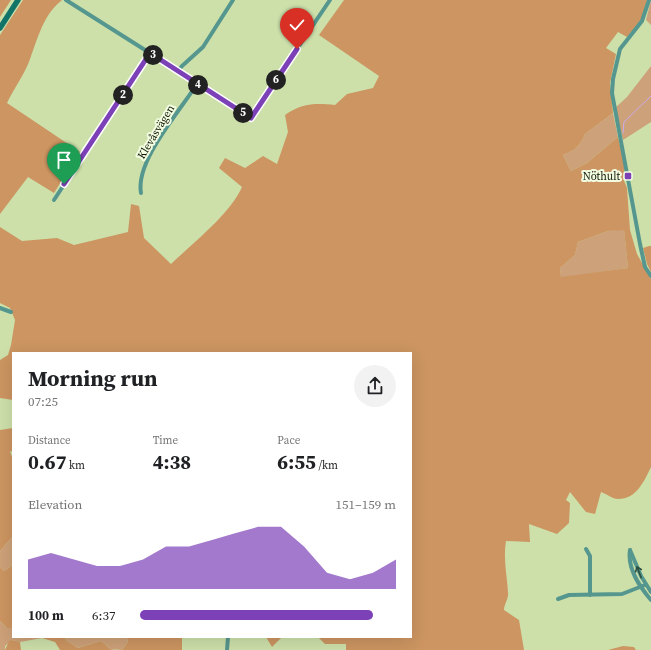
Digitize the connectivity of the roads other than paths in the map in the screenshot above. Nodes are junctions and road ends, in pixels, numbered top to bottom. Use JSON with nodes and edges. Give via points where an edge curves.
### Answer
{"nodes":[{"id":1,"x":18,"y":0,"type":"edge"},
{"id":2,"x":66,"y":0,"type":"edge"},
{"id":3,"x":233,"y":0,"type":"edge"},
{"id":4,"x":330,"y":0,"type":"edge"},
{"id":5,"x":649,"y":0,"type":"edge"},
{"id":6,"x":0,"y":28,"type":"edge"},
{"id":7,"x":150,"y":53,"type":"junction"},
{"id":8,"x":178,"y":71,"type":"junction"},
{"id":9,"x":197,"y":84,"type":"junction"},
{"id":10,"x":141,"y":194,"type":"dead end"},
{"id":11,"x":54,"y":200,"type":"dead end"},
{"id":12,"x":651,"y":276,"type":"edge"},
{"id":13,"x":0,"y":308,"type":"edge"},
{"id":14,"x":11,"y":312,"type":"dead end"},
{"id":15,"x":586,"y":549,"type":"dead end"},
{"id":16,"x":646,"y":585,"type":"junction"},
{"id":17,"x":641,"y":587,"type":"junction"},
{"id":18,"x":651,"y":592,"type":"edge"},
{"id":19,"x":590,"y":595,"type":"junction"},
{"id":20,"x":558,"y":599,"type":"dead end"},
{"id":21,"x":651,"y":600,"type":"edge"},
{"id":22,"x":228,"y":638,"type":"edge"},
{"id":23,"x":227,"y":650,"type":"edge"}],
"edges":[{"from":1,"to":6,"type":"main road"},
{"from":2,"to":7,"type":"street"},
{"from":3,"to":8,"type":"street","via":[[203,48]]},
{"from":4,"to":9,"type":"street","via":[[251,118]]},
{"from":5,"to":12,"type":"street","via":[[642,21],[620,48],[613,79],[614,108],[645,267]]},
{"from":7,"to":8,"type":"street"},
{"from":7,"to":11,"type":"street"},
{"from":8,"to":9,"type":"street"},
{"from":9,"to":10,"type":"street","name":"Klevåsvägen","via":[[150,156],[140,184]]},
{"from":13,"to":14,"type":"street"},
{"from":15,"to":19,"type":"street","via":[[590,556]]},
{"from":16,"to":17,"type":"street"},
{"from":16,"to":17,"type":"street","one_way":true,"via":[[630,550],[630,562]]},
{"from":16,"to":18,"type":"street"},
{"from":17,"to":19,"type":"street","via":[[622,594]]},
{"from":17,"to":21,"type":"street"},
{"from":19,"to":20,"type":"street","via":[[569,595]]},
{"from":22,"to":23,"type":"street"}]}
